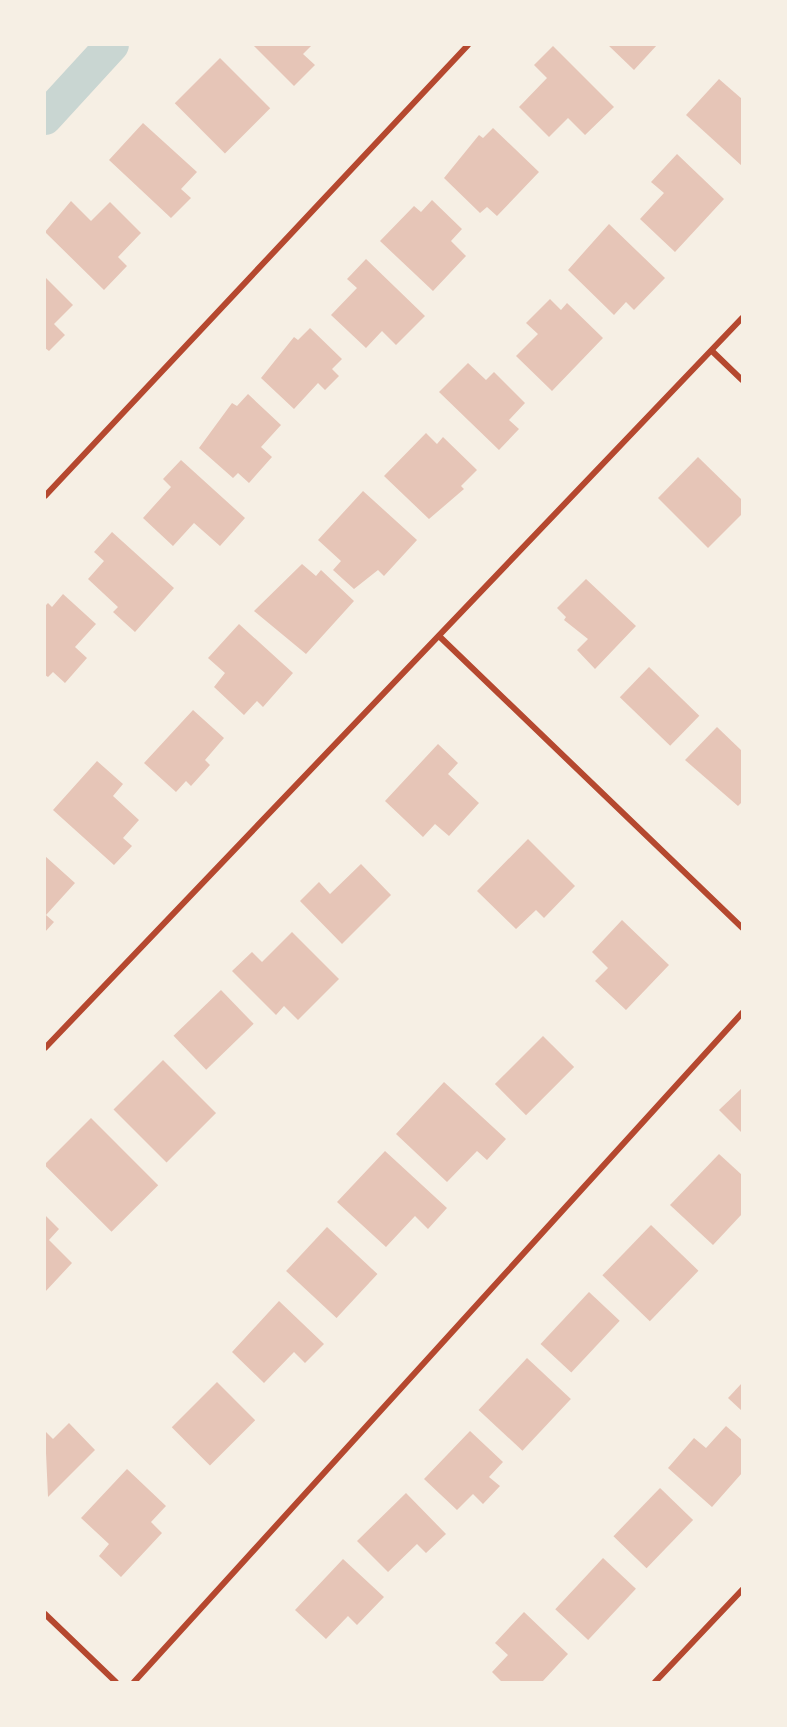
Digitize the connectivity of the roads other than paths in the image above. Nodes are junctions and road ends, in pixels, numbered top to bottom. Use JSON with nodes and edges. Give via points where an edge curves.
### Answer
{"nodes":[{"id":1,"x":468,"y":45,"type":"edge"},
{"id":2,"x":742,"y":318,"type":"edge"},
{"id":3,"x":712,"y":351,"type":"junction"},
{"id":4,"x":742,"y":380,"type":"edge"},
{"id":5,"x":45,"y":496,"type":"edge"},
{"id":6,"x":439,"y":636,"type":"junction"},
{"id":7,"x":742,"y":928,"type":"edge"},
{"id":8,"x":742,"y":1013,"type":"edge"},
{"id":9,"x":45,"y":1048,"type":"edge"},
{"id":10,"x":742,"y":1590,"type":"edge"},
{"id":11,"x":45,"y":1614,"type":"edge"},
{"id":12,"x":116,"y":1682,"type":"edge"},
{"id":13,"x":134,"y":1682,"type":"edge"},
{"id":14,"x":654,"y":1682,"type":"edge"}],
"edges":[{"from":1,"to":5,"type":"street"},
{"from":2,"to":3,"type":"street"},
{"from":3,"to":4,"type":"street"},
{"from":3,"to":6,"type":"street"},
{"from":6,"to":7,"type":"street"},
{"from":6,"to":9,"type":"street"},
{"from":8,"to":13,"type":"street"},
{"from":10,"to":14,"type":"street"},
{"from":11,"to":12,"type":"street"}]}
